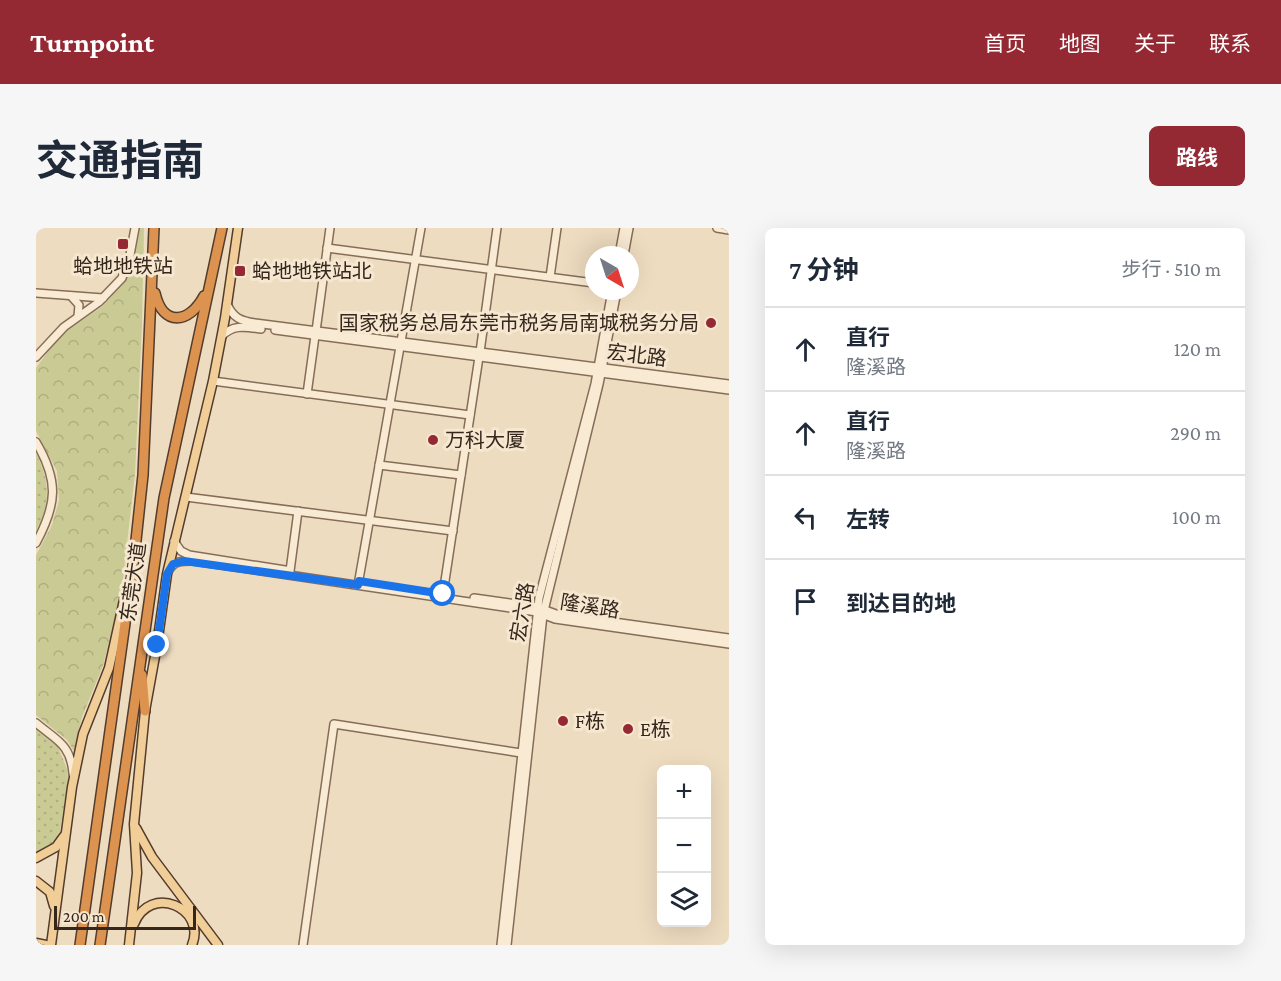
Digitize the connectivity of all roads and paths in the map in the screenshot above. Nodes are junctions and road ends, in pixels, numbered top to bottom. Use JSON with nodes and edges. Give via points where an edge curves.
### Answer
{"nodes":[{"id":1,"x":135,"y":228,"type":"edge"},
{"id":2,"x":154,"y":228,"type":"edge"},
{"id":3,"x":222,"y":228,"type":"edge"},
{"id":4,"x":238,"y":228,"type":"edge"},
{"id":5,"x":330,"y":228,"type":"edge"},
{"id":6,"x":421,"y":228,"type":"edge"},
{"id":7,"x":497,"y":228,"type":"edge"},
{"id":8,"x":557,"y":228,"type":"edge"},
{"id":9,"x":624,"y":228,"type":"edge"},
{"id":10,"x":629,"y":228,"type":"edge"},
{"id":11,"x":717,"y":228,"type":"edge"},
{"id":12,"x":729,"y":230,"type":"edge"},
{"id":13,"x":621,"y":246,"type":"edge"},
{"id":14,"x":626,"y":246,"type":"edge"},
{"id":15,"x":327,"y":248,"type":"junction"},
{"id":16,"x":415,"y":259,"type":"junction"},
{"id":17,"x":491,"y":269,"type":"junction"},
{"id":18,"x":550,"y":277,"type":"junction"},
{"id":19,"x":152,"y":279,"type":"junction"},
{"id":20,"x":585,"y":282,"type":"edge"},
{"id":21,"x":210,"y":284,"type":"junction"},
{"id":22,"x":36,"y":293,"type":"edge"},
{"id":23,"x":66,"y":295,"type":"junction"},
{"id":24,"x":103,"y":298,"type":"junction"},
{"id":25,"x":611,"y":300,"type":"edge"},
{"id":26,"x":615,"y":300,"type":"edge"},
{"id":27,"x":227,"y":304,"type":"junction"},
{"id":28,"x":78,"y":316,"type":"junction"},
{"id":29,"x":316,"y":333,"type":"junction"},
{"id":30,"x":222,"y":336,"type":"junction"},
{"id":31,"x":400,"y":344,"type":"junction"},
{"id":32,"x":480,"y":354,"type":"junction"},
{"id":33,"x":36,"y":357,"type":"edge"},
{"id":34,"x":600,"y":370,"type":"junction"},
{"id":35,"x":213,"y":381,"type":"junction"},
{"id":36,"x":729,"y":384,"type":"edge"},
{"id":37,"x":729,"y":390,"type":"edge"},
{"id":38,"x":307,"y":394,"type":"junction"},
{"id":39,"x":389,"y":404,"type":"junction"},
{"id":40,"x":470,"y":415,"type":"junction"},
{"id":41,"x":36,"y":442,"type":"edge"},
{"id":42,"x":379,"y":465,"type":"junction"},
{"id":43,"x":461,"y":475,"type":"junction"},
{"id":44,"x":186,"y":496,"type":"junction"},
{"id":45,"x":298,"y":511,"type":"junction"},
{"id":46,"x":369,"y":520,"type":"junction"},
{"id":47,"x":453,"y":531,"type":"junction"},
{"id":48,"x":174,"y":541,"type":"junction"},
{"id":49,"x":36,"y":543,"type":"edge"},
{"id":50,"x":134,"y":559,"type":"junction"},
{"id":51,"x":290,"y":571,"type":"junction"},
{"id":52,"x":167,"y":574,"type":"junction"},
{"id":53,"x":358,"y":583,"type":"junction"},
{"id":54,"x":443,"y":594,"type":"junction"},
{"id":55,"x":540,"y":611,"type":"junction"},
{"id":56,"x":729,"y":638,"type":"edge"},
{"id":57,"x":729,"y":644,"type":"edge"},
{"id":58,"x":141,"y":657,"type":"junction"},
{"id":59,"x":145,"y":711,"type":"junction"},
{"id":60,"x":36,"y":723,"type":"edge"},
{"id":61,"x":521,"y":753,"type":"junction"},
{"id":62,"x":73,"y":780,"type":"junction"},
{"id":63,"x":134,"y":824,"type":"junction"},
{"id":64,"x":66,"y":833,"type":"junction"},
{"id":65,"x":36,"y":858,"type":"edge"},
{"id":66,"x":36,"y":881,"type":"edge"},
{"id":67,"x":55,"y":915,"type":"junction"},
{"id":68,"x":130,"y":932,"type":"junction"},
{"id":69,"x":36,"y":943,"type":"edge"},
{"id":70,"x":49,"y":945,"type":"edge"},
{"id":71,"x":81,"y":945,"type":"edge"},
{"id":72,"x":100,"y":945,"type":"edge"},
{"id":73,"x":129,"y":945,"type":"edge"},
{"id":74,"x":192,"y":945,"type":"edge"},
{"id":75,"x":218,"y":945,"type":"edge"},
{"id":76,"x":303,"y":945,"type":"edge"},
{"id":77,"x":501,"y":945,"type":"edge"},
{"id":78,"x":507,"y":945,"type":"edge"}],
"edges":[{"from":1,"to":24,"type":"street","via":[[122,278]]},
{"from":2,"to":19,"type":"highway","name":"东莞大道"},
{"from":3,"to":21,"type":"highway","name":"东莞大道"},
{"from":4,"to":27,"type":"main road"},
{"from":5,"to":15,"type":"street"},
{"from":6,"to":16,"type":"street"},
{"from":7,"to":17,"type":"street"},
{"from":8,"to":18,"type":"street"},
{"from":9,"to":13,"type":"street"},
{"from":10,"to":14,"type":"street"},
{"from":11,"to":12,"type":"street"},
{"from":15,"to":16,"type":"street"},
{"from":15,"to":29,"type":"street"},
{"from":16,"to":17,"type":"street"},
{"from":16,"to":31,"type":"street"},
{"from":17,"to":18,"type":"street"},
{"from":17,"to":32,"type":"street"},
{"from":18,"to":20,"type":"street"},
{"from":19,"to":21,"type":"highway","via":[[158,304],[176,319],[194,312]]},
{"from":19,"to":50,"type":"highway","name":"东莞大道","via":[[144,454]]},
{"from":21,"to":58,"type":"highway","name":"东莞大道","via":[[164,498]]},
{"from":22,"to":23,"type":"street"},
{"from":23,"to":24,"type":"street"},
{"from":23,"to":28,"type":"street","via":[[79,305]]},
{"from":24,"to":28,"type":"street"},
{"from":25,"to":34,"type":"street","name":"宏六路"},
{"from":26,"to":34,"type":"street","name":"宏六路"},
{"from":27,"to":29,"type":"street","name":"宏北路","via":[[234,317],[244,321]]},
{"from":27,"to":30,"type":"main road"},
{"from":28,"to":33,"type":"street"},
{"from":29,"to":30,"type":"street","name":"宏北路","via":[[244,326]]},
{"from":29,"to":31,"type":"street","name":"宏北路"},
{"from":29,"to":38,"type":"street"},
{"from":30,"to":35,"type":"main road"},
{"from":31,"to":32,"type":"street","name":"宏北路"},
{"from":31,"to":39,"type":"street"},
{"from":32,"to":34,"type":"street","name":"宏北路"},
{"from":32,"to":40,"type":"street"},
{"from":34,"to":36,"type":"street","name":"宏北路"},
{"from":34,"to":37,"type":"street","name":"宏北路"},
{"from":34,"to":55,"type":"street","name":"宏六路"},
{"from":35,"to":38,"type":"street"},
{"from":35,"to":44,"type":"main road"},
{"from":38,"to":39,"type":"street"},
{"from":39,"to":40,"type":"street"},
{"from":39,"to":42,"type":"street"},
{"from":40,"to":43,"type":"street"},
{"from":41,"to":49,"type":"street","via":[[51,473],[54,499]]},
{"from":42,"to":43,"type":"street"},
{"from":42,"to":46,"type":"street"},
{"from":43,"to":47,"type":"street"},
{"from":44,"to":45,"type":"street"},
{"from":44,"to":48,"type":"main road"},
{"from":45,"to":46,"type":"street"},
{"from":45,"to":51,"type":"street"},
{"from":46,"to":47,"type":"street"},
{"from":46,"to":53,"type":"street"},
{"from":47,"to":54,"type":"street"},
{"from":48,"to":51,"type":"street","name":"隆溪路","via":[[189,555]]},
{"from":48,"to":52,"type":"main road"},
{"from":50,"to":62,"type":"main road","via":[[109,668],[87,719]]},
{"from":50,"to":71,"type":"highway","name":"东莞大道"},
{"from":51,"to":53,"type":"street","name":"隆溪路"},
{"from":52,"to":53,"type":"street","name":"隆溪路","via":[[173,564],[184,561]]},
{"from":52,"to":59,"type":"main road"},
{"from":53,"to":54,"type":"street","name":"隆溪路"},
{"from":53,"to":55,"type":"street","name":"隆溪路"},
{"from":54,"to":55,"type":"street","name":"隆溪路"},
{"from":55,"to":56,"type":"street","name":"隆溪路"},
{"from":55,"to":57,"type":"street","name":"隆溪路","via":[[555,619]]},
{"from":55,"to":61,"type":"street","name":"宏六路"},
{"from":55,"to":78,"type":"street","name":"宏六路"},
{"from":58,"to":59,"type":"highway"},
{"from":58,"to":72,"type":"highway","name":"东莞大道"},
{"from":59,"to":63,"type":"main road"},
{"from":60,"to":62,"type":"street","via":[[63,743]]},
{"from":61,"to":76,"type":"street","via":[[334,724]]},
{"from":61,"to":77,"type":"street","name":"宏六路"},
{"from":62,"to":64,"type":"main road"},
{"from":63,"to":68,"type":"main road","via":[[137,873]]},
{"from":63,"to":75,"type":"main road","via":[[152,857]]},
{"from":64,"to":65,"type":"main road","via":[[56,847]]},
{"from":64,"to":67,"type":"main road"},
{"from":66,"to":67,"type":"main road","via":[[50,892]]},
{"from":67,"to":70,"type":"main road"},
{"from":68,"to":73,"type":"main road"},
{"from":68,"to":74,"type":"main road","via":[[144,909],[162,902],[174,904],[190,918],[194,930]]},
{"from":69,"to":70,"type":"main road"}]}
